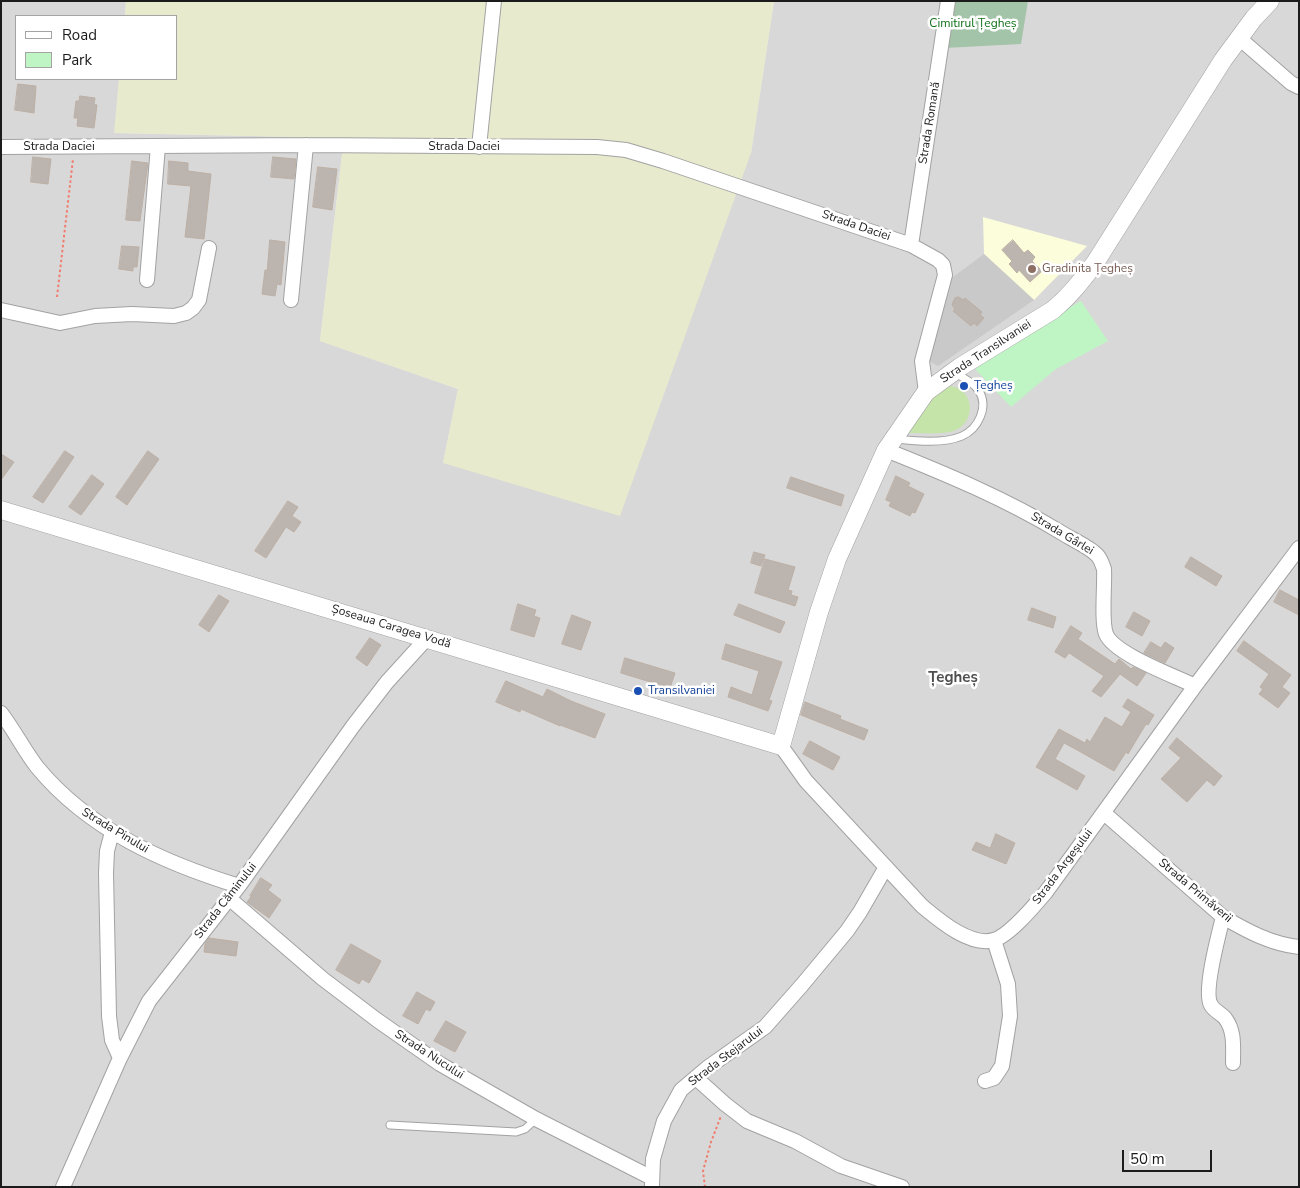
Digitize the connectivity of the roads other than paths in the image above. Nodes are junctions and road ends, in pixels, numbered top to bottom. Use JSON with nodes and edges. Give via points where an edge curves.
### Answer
{"nodes":[{"id":1,"x":494,"y":1,"type":"edge"},
{"id":2,"x":948,"y":1,"type":"edge"},
{"id":3,"x":1270,"y":1,"type":"edge"},
{"id":4,"x":1239,"y":38,"type":"junction"},
{"id":5,"x":1299,"y":87,"type":"edge"},
{"id":6,"x":306,"y":145,"type":"junction"},
{"id":7,"x":158,"y":146,"type":"junction"},
{"id":8,"x":1,"y":147,"type":"edge"},
{"id":9,"x":479,"y":147,"type":"junction"},
{"id":10,"x":911,"y":245,"type":"junction"},
{"id":11,"x":209,"y":248,"type":"dead end"},
{"id":12,"x":147,"y":280,"type":"dead end"},
{"id":13,"x":291,"y":300,"type":"dead end"},
{"id":14,"x":1,"y":310,"type":"edge"},
{"id":15,"x":952,"y":372,"type":"junction"},
{"id":16,"x":926,"y":392,"type":"junction"},
{"id":17,"x":890,"y":445,"type":"junction"},
{"id":18,"x":1,"y":510,"type":"edge"},
{"id":19,"x":1299,"y":548,"type":"edge"},
{"id":20,"x":427,"y":638,"type":"junction"},
{"id":21,"x":1195,"y":686,"type":"junction"},
{"id":22,"x":1,"y":713,"type":"edge"},
{"id":23,"x":781,"y":746,"type":"junction"},
{"id":24,"x":1104,"y":813,"type":"junction"},
{"id":25,"x":112,"y":832,"type":"junction"},
{"id":26,"x":886,"y":867,"type":"junction"},
{"id":27,"x":239,"y":886,"type":"junction"},
{"id":28,"x":230,"y":899,"type":"junction"},
{"id":29,"x":1223,"y":917,"type":"junction"},
{"id":30,"x":994,"y":940,"type":"junction"},
{"id":31,"x":1299,"y":947,"type":"edge"},
{"id":32,"x":120,"y":1058,"type":"junction"},
{"id":33,"x":1234,"y":1063,"type":"dead end"},
{"id":34,"x":696,"y":1078,"type":"junction"},
{"id":35,"x":985,"y":1081,"type":"dead end"},
{"id":36,"x":536,"y":1120,"type":"junction"},
{"id":37,"x":390,"y":1125,"type":"dead end"},
{"id":38,"x":652,"y":1182,"type":"edge"},
{"id":39,"x":62,"y":1187,"type":"edge"},
{"id":40,"x":902,"y":1187,"type":"edge"}],
"edges":[{"from":1,"to":9,"type":"street"},
{"from":2,"to":10,"type":"street","name":"Strada Romană"},
{"from":3,"to":4,"type":"street","name":"Strada Transilvaniei"},
{"from":4,"to":5,"type":"street"},
{"from":4,"to":15,"type":"street","name":"Strada Transilvaniei","via":[[1095,262],[1067,299]]},
{"from":6,"to":7,"type":"street","name":"Strada Daciei"},
{"from":6,"to":9,"type":"street","name":"Strada Daciei"},
{"from":6,"to":13,"type":"street"},
{"from":7,"to":8,"type":"street","name":"Strada Daciei"},
{"from":7,"to":12,"type":"street"},
{"from":9,"to":10,"type":"street","name":"Strada Daciei","via":[[626,150]]},
{"from":10,"to":16,"type":"street","name":"Strada Daciei","via":[[938,260],[945,275],[922,361]]},
{"from":11,"to":14,"type":"street","via":[[199,300],[186,313],[174,316],[95,316],[60,323]]},
{"from":15,"to":16,"type":"street","name":"Strada Transilvaniei"},
{"from":15,"to":17,"type":"lane","via":[[967,379],[979,391],[982,408],[976,425],[960,437]]},
{"from":16,"to":17,"type":"street","name":"Strada Transilvaniei"},
{"from":17,"to":21,"type":"street","name":"Strada Gârlei","via":[[1040,520],[1091,550],[1104,569],[1104,625],[1112,644]]},
{"from":17,"to":23,"type":"street","name":"Strada Transilvaniei","via":[[837,559]]},
{"from":18,"to":20,"type":"street","name":"Șoseaua Caragea Vodă"},
{"from":19,"to":21,"type":"street","name":"Strada Argeșului"},
{"from":20,"to":23,"type":"street","name":"Șoseaua Caragea Vodă"},
{"from":20,"to":27,"type":"street","name":"Strada Căminului","via":[[353,726]]},
{"from":21,"to":24,"type":"street","name":"Strada Argeșului"},
{"from":22,"to":25,"type":"street","name":"Strada Pinului","via":[[26,752],[53,784],[74,806]]},
{"from":23,"to":26,"type":"street","via":[[806,782]]},
{"from":24,"to":29,"type":"street","name":"Strada Primăverii"},
{"from":24,"to":30,"type":"street","name":"Strada Argeșului","via":[[1046,892],[1026,915]]},
{"from":25,"to":27,"type":"street","name":"Strada Pinului","via":[[181,867]]},
{"from":25,"to":32,"type":"street","via":[[106,873],[109,1016],[112,1040]]},
{"from":26,"to":30,"type":"street","via":[[942,923],[979,940]]},
{"from":26,"to":34,"type":"street","name":"Strada Stejarului","via":[[847,931],[778,1013],[751,1039]]},
{"from":27,"to":28,"type":"street","name":"Strada Căminului"},
{"from":28,"to":32,"type":"street","name":"Strada Căminului","via":[[149,1001]]},
{"from":28,"to":36,"type":"street","name":"Strada Nucului","via":[[323,979],[377,1020],[440,1064]]},
{"from":29,"to":31,"type":"street","name":"Strada Primăverii","via":[[1265,939]]},
{"from":29,"to":33,"type":"street","via":[[1209,994],[1211,1005],[1230,1026]]},
{"from":30,"to":35,"type":"street","via":[[1008,984],[1010,1016],[1002,1066],[994,1078]]},
{"from":32,"to":39,"type":"street","name":"Strada Căminului"},
{"from":34,"to":38,"type":"street","name":"Strada Stejarului","via":[[681,1090],[664,1121],[653,1160]]},
{"from":34,"to":40,"type":"street","via":[[747,1121],[795,1141],[841,1166]]},
{"from":36,"to":37,"type":"lane","via":[[516,1132]]},
{"from":36,"to":38,"type":"street","name":"Strada Nucului"}]}
